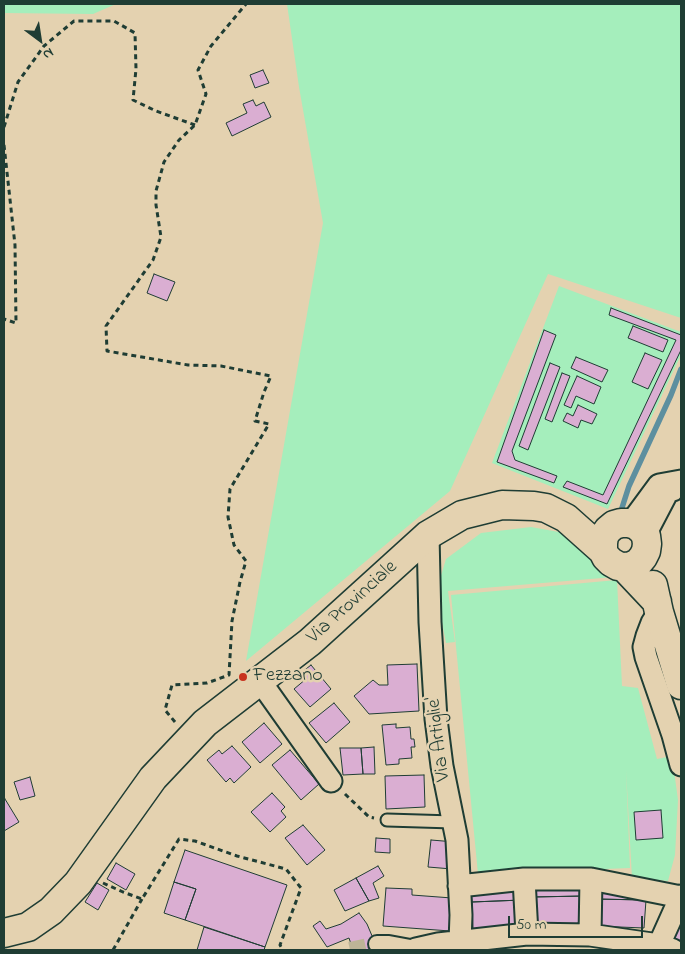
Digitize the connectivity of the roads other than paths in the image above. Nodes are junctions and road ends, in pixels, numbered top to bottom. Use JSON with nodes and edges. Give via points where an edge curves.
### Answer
{"nodes":[{"id":1,"x":681,"y":481,"type":"edge"},
{"id":2,"x":681,"y":487,"type":"edge"},
{"id":3,"x":566,"y":518,"type":"junction"},
{"id":4,"x":634,"y":534,"type":"junction"},
{"id":5,"x":428,"y":535,"type":"junction"},
{"id":6,"x":614,"y":559,"type":"junction"},
{"id":7,"x":658,"y":607,"type":"junction"},
{"id":8,"x":260,"y":681,"type":"junction"},
{"id":9,"x":681,"y":685,"type":"edge"},
{"id":10,"x":681,"y":765,"type":"edge"},
{"id":11,"x":331,"y":781,"type":"road end"},
{"id":12,"x":387,"y":820,"type":"road end"},
{"id":13,"x":453,"y":822,"type":"junction"},
{"id":14,"x":524,"y":879,"type":"junction"},
{"id":15,"x":591,"y":879,"type":"junction"},
{"id":16,"x":459,"y":886,"type":"junction"},
{"id":17,"x":681,"y":896,"type":"edge"},
{"id":18,"x":4,"y":933,"type":"edge"},
{"id":19,"x":527,"y":934,"type":"junction"},
{"id":20,"x":590,"y":935,"type":"junction"},
{"id":21,"x":460,"y":942,"type":"junction"},
{"id":22,"x":377,"y":944,"type":"tunnel mouth"},
{"id":23,"x":666,"y":948,"type":"edge"},
{"id":24,"x":415,"y":950,"type":"edge"}],
"edges":[{"from":1,"to":4,"type":"street","via":[[659,485]]},
{"from":2,"to":4,"type":"street","via":[[668,491]]},
{"from":3,"to":4,"type":"main road"},
{"from":3,"to":5,"type":"main road","name":"Via Provinciale","via":[[546,508],[502,506],[462,516]]},
{"from":3,"to":6,"type":"main road"},
{"from":4,"to":6,"type":"main road","via":[[643,557],[632,566]]},
{"from":4,"to":6,"type":"main road","via":[[608,530],[603,543]]},
{"from":4,"to":7,"type":"main road"},
{"from":5,"to":8,"type":"main road","name":"Via Provinciale","via":[[310,642]]},
{"from":5,"to":13,"type":"street","name":"Via Artiglie'","via":[[436,719]]},
{"from":6,"to":7,"type":"main road"},
{"from":7,"to":9,"type":"main road"},
{"from":7,"to":10,"type":"street","via":[[644,647]]},
{"from":8,"to":11,"type":"street"},
{"from":8,"to":18,"type":"main road","name":"Via Provinciale","via":[[205,723],[153,778],[78,883],[51,911],[28,927]]},
{"from":12,"to":13,"type":"lane"},
{"from":13,"to":16,"type":"street","name":"Via Artiglie'"},
{"from":14,"to":15,"type":"street"},
{"from":14,"to":16,"type":"street"},
{"from":14,"to":19,"type":"street"},
{"from":15,"to":17,"type":"street"},
{"from":15,"to":20,"type":"street"},
{"from":16,"to":21,"type":"street","name":"Via Artiglie'"},
{"from":17,"to":23,"type":"street"},
{"from":19,"to":20,"type":"street"},
{"from":19,"to":21,"type":"street"},
{"from":20,"to":23,"type":"street"},
{"from":21,"to":24,"type":"street"},
{"from":22,"to":24,"type":"street"}]}
